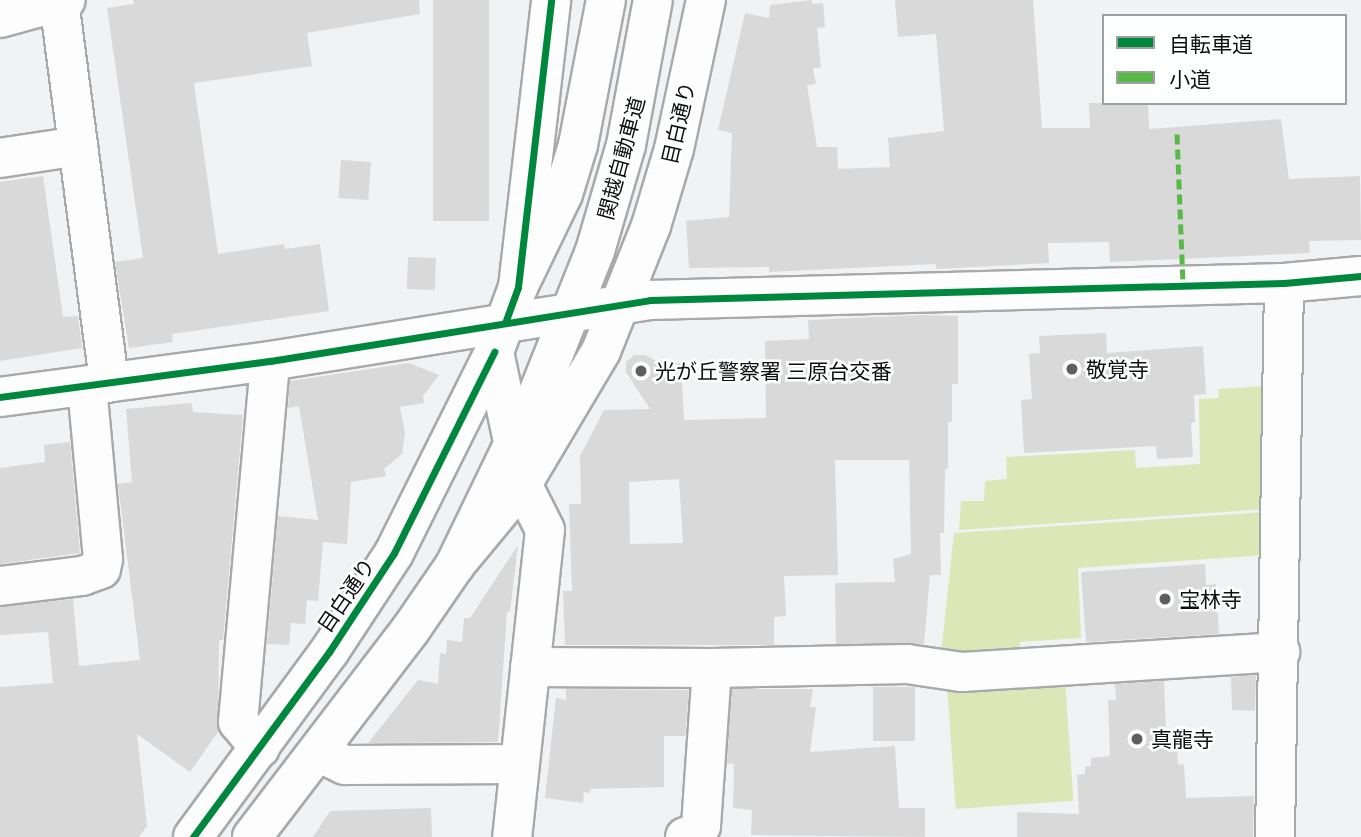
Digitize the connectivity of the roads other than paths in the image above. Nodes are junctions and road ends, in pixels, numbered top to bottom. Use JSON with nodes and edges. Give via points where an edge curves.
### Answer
{"nodes":[{"id":1,"x":551,"y":0,"type":"edge"},
{"id":2,"x":606,"y":0,"type":"edge"},
{"id":3,"x":653,"y":0,"type":"edge"},
{"id":4,"x":706,"y":0,"type":"edge"},
{"id":5,"x":63,"y":1,"type":"edge"},
{"id":6,"x":0,"y":18,"type":"edge"},
{"id":7,"x":78,"y":146,"type":"junction"},
{"id":8,"x":0,"y":158,"type":"edge"},
{"id":9,"x":1361,"y":276,"type":"edge"},
{"id":10,"x":1284,"y":283,"type":"junction"},
{"id":11,"x":518,"y":287,"type":"junction"},
{"id":12,"x":622,"y":304,"type":"junction"},
{"id":13,"x":571,"y":312,"type":"junction"},
{"id":14,"x":500,"y":337,"type":"junction"},
{"id":15,"x":270,"y":361,"type":"junction"},
{"id":16,"x":98,"y":384,"type":"junction"},
{"id":17,"x":0,"y":397,"type":"edge"},
{"id":18,"x":512,"y":447,"type":"junction"},
{"id":19,"x":522,"y":484,"type":"junction"},
{"id":20,"x":455,"y":565,"type":"junction"},
{"id":21,"x":0,"y":586,"type":"edge"},
{"id":22,"x":1280,"y":652,"type":"junction"},
{"id":23,"x":530,"y":667,"type":"junction"},
{"id":24,"x":712,"y":668,"type":"junction"},
{"id":25,"x":260,"y":748,"type":"junction"},
{"id":26,"x":318,"y":752,"type":"junction"},
{"id":27,"x":519,"y":764,"type":"junction"},
{"id":28,"x":193,"y":837,"type":"edge"},
{"id":29,"x":252,"y":837,"type":"edge"},
{"id":30,"x":513,"y":837,"type":"edge"},
{"id":31,"x":685,"y":837,"type":"edge"},
{"id":32,"x":1275,"y":837,"type":"edge"}],
"edges":[{"from":1,"to":11,"type":"main road","name":"目白通り"},
{"from":2,"to":11,"type":"main road","via":[[579,145],[563,194]]},
{"from":3,"to":13,"type":"main road","name":"関越自動車道","via":[[626,145],[595,251]]},
{"from":4,"to":12,"type":"main road","name":"目白通り","via":[[674,149]]},
{"from":5,"to":6,"type":"main road"},
{"from":5,"to":7,"type":"main road"},
{"from":7,"to":8,"type":"main road"},
{"from":7,"to":16,"type":"main road"},
{"from":9,"to":10,"type":"main road"},
{"from":10,"to":12,"type":"main road"},
{"from":10,"to":22,"type":"main road"},
{"from":11,"to":14,"type":"main road","name":"目白通り"},
{"from":12,"to":13,"type":"main road"},
{"from":12,"to":19,"type":"main road","name":"目白通り","via":[[564,418]]},
{"from":13,"to":14,"type":"main road"},
{"from":13,"to":18,"type":"main road","name":"関越自動車道"},
{"from":14,"to":15,"type":"main road"},
{"from":14,"to":18,"type":"main road"},
{"from":14,"to":25,"type":"main road","name":"目白通り","via":[[394,553]]},
{"from":15,"to":16,"type":"main road"},
{"from":15,"to":25,"type":"main road","via":[[238,722]]},
{"from":16,"to":17,"type":"main road"},
{"from":16,"to":21,"type":"main road","via":[[101,569],[82,576]]},
{"from":18,"to":19,"type":"main road"},
{"from":18,"to":20,"type":"main road","name":"関越自動車道"},
{"from":19,"to":20,"type":"main road","name":"目白通り"},
{"from":19,"to":23,"type":"main road","via":[[545,530]]},
{"from":20,"to":26,"type":"main road","name":"目白通り"},
{"from":22,"to":24,"type":"main road","via":[[962,672],[907,664]]},
{"from":22,"to":32,"type":"main road"},
{"from":23,"to":24,"type":"main road"},
{"from":23,"to":27,"type":"main road"},
{"from":24,"to":31,"type":"main road","via":[[701,826]]},
{"from":25,"to":28,"type":"main road","name":"目白通り"},
{"from":26,"to":27,"type":"main road","via":[[345,765]]},
{"from":26,"to":29,"type":"main road","name":"目白通り"},
{"from":27,"to":30,"type":"main road"}]}
